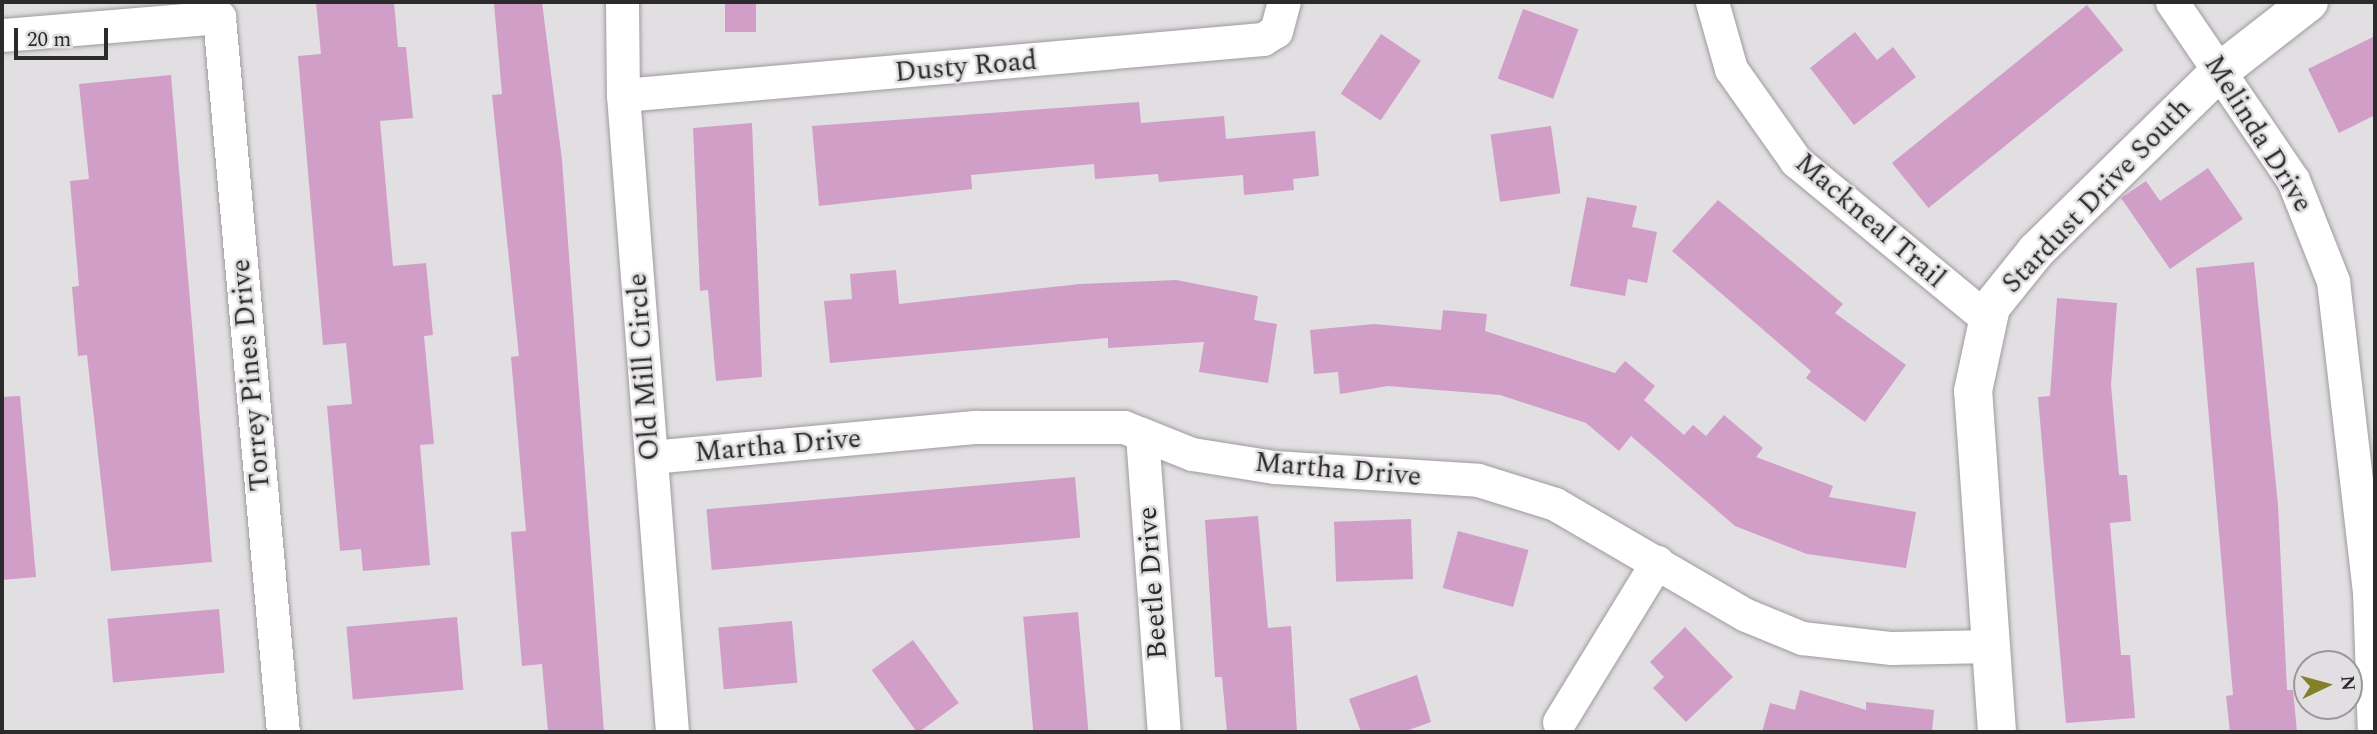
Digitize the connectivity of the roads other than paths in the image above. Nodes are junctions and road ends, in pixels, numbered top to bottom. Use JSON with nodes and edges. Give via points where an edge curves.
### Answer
{"nodes":[{"id":1,"x":622,"y":2,"type":"edge"},
{"id":2,"x":1284,"y":2,"type":"edge"},
{"id":3,"x":1712,"y":2,"type":"edge"},
{"id":4,"x":2172,"y":2,"type":"edge"},
{"id":5,"x":2309,"y":2,"type":"edge"},
{"id":6,"x":2,"y":35,"type":"edge"},
{"id":7,"x":2219,"y":72,"type":"junction"},
{"id":8,"x":623,"y":95,"type":"junction"},
{"id":9,"x":1988,"y":319,"type":"junction"},
{"id":10,"x":1142,"y":435,"type":"junction"},
{"id":11,"x":651,"y":457,"type":"junction"},
{"id":12,"x":1657,"y":562,"type":"junction"},
{"id":13,"x":1993,"y":646,"type":"junction"},
{"id":14,"x":1559,"y":722,"type":"dead end"},
{"id":15,"x":283,"y":732,"type":"edge"},
{"id":16,"x":672,"y":732,"type":"edge"},
{"id":17,"x":1164,"y":732,"type":"edge"},
{"id":18,"x":1997,"y":732,"type":"edge"},
{"id":19,"x":2374,"y":732,"type":"edge"}],
"edges":[{"from":1,"to":8,"type":"street","name":"Old Mill Circle"},
{"from":2,"to":8,"type":"street","name":"Dusty Road","via":[[1276,31],[1263,39]]},
{"from":3,"to":9,"type":"street","name":"Mackneal Trail","via":[[1731,69],[1796,161]]},
{"from":4,"to":7,"type":"street","name":"Melinda Drive"},
{"from":5,"to":7,"type":"street","name":"Stardust Drive South"},
{"from":6,"to":15,"type":"street","name":"Torrey Pines Drive","via":[[219,17]]},
{"from":7,"to":9,"type":"street","name":"Stardust Drive South","via":[[2036,251]]},
{"from":7,"to":19,"type":"street","name":"Melinda Drive","via":[[2293,180],[2333,281],[2368,579]]},
{"from":8,"to":11,"type":"street","name":"Old Mill Circle"},
{"from":9,"to":13,"type":"street","name":"Stardust Drive South","via":[[1973,391]]},
{"from":10,"to":11,"type":"street","name":"Martha Drive","via":[[1093,424],[977,427]]},
{"from":10,"to":12,"type":"street","name":"Martha Drive","via":[[1192,454],[1274,467],[1478,480],[1555,503]]},
{"from":10,"to":17,"type":"street","name":"Beetle Drive"},
{"from":11,"to":16,"type":"street","name":"Old Mill Circle"},
{"from":12,"to":13,"type":"street","name":"Martha Drive","via":[[1746,615],[1802,638],[1891,648]]},
{"from":12,"to":14,"type":"street"},
{"from":13,"to":18,"type":"street","name":"Stardust Drive South"}]}
